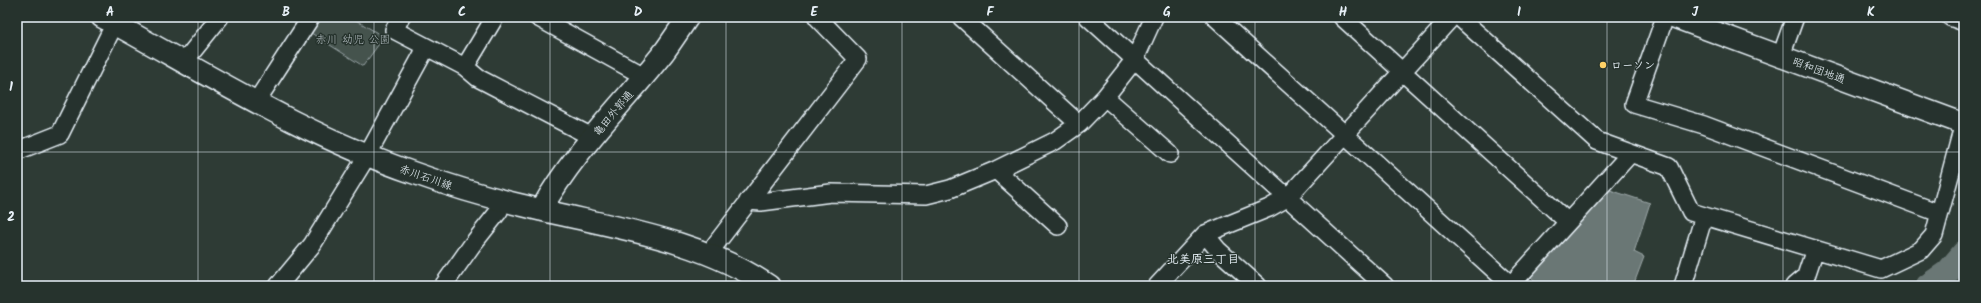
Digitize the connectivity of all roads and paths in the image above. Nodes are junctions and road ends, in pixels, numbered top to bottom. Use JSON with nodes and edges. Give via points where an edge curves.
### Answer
{"nodes":[{"id":1,"x":220,"y":17,"type":"edge"},
{"id":2,"x":311,"y":17,"type":"edge"},
{"id":3,"x":401,"y":17,"type":"edge"},
{"id":4,"x":495,"y":17,"type":"edge"},
{"id":5,"x":536,"y":17,"type":"edge"},
{"id":6,"x":688,"y":17,"type":"edge"},
{"id":7,"x":817,"y":17,"type":"edge"},
{"id":8,"x":961,"y":17,"type":"edge"},
{"id":9,"x":1088,"y":17,"type":"edge"},
{"id":10,"x":1154,"y":17,"type":"edge"},
{"id":11,"x":1214,"y":17,"type":"edge"},
{"id":12,"x":1342,"y":17,"type":"edge"},
{"id":13,"x":1452,"y":17,"type":"edge"},
{"id":14,"x":1459,"y":17,"type":"edge"},
{"id":15,"x":1664,"y":17,"type":"edge"},
{"id":16,"x":1674,"y":17,"type":"edge"},
{"id":17,"x":1795,"y":17,"type":"edge"},
{"id":18,"x":1950,"y":17,"type":"edge"},
{"id":19,"x":111,"y":19,"type":"edge"},
{"id":20,"x":1964,"y":22,"type":"edge"},
{"id":21,"x":426,"y":48,"type":"junction"},
{"id":22,"x":1781,"y":56,"type":"junction"},
{"id":23,"x":1135,"y":59,"type":"junction"},
{"id":24,"x":184,"y":62,"type":"junction"},
{"id":25,"x":465,"y":67,"type":"junction"},
{"id":26,"x":1402,"y":72,"type":"junction"},
{"id":27,"x":644,"y":76,"type":"junction"},
{"id":28,"x":1105,"y":97,"type":"junction"},
{"id":29,"x":256,"y":102,"type":"junction"},
{"id":30,"x":1079,"y":124,"type":"junction"},
{"id":31,"x":1964,"y":124,"type":"edge"},
{"id":32,"x":1344,"y":134,"type":"junction"},
{"id":33,"x":592,"y":137,"type":"junction"},
{"id":34,"x":17,"y":151,"type":"edge"},
{"id":35,"x":1170,"y":154,"type":"dead end"},
{"id":36,"x":1630,"y":154,"type":"junction"},
{"id":37,"x":367,"y":156,"type":"junction"},
{"id":38,"x":996,"y":170,"type":"junction"},
{"id":39,"x":1287,"y":198,"type":"junction"},
{"id":40,"x":748,"y":201,"type":"junction"},
{"id":41,"x":541,"y":210,"type":"junction"},
{"id":42,"x":499,"y":211,"type":"dead end"},
{"id":43,"x":1939,"y":213,"type":"junction"},
{"id":44,"x":1704,"y":216,"type":"junction"},
{"id":45,"x":1568,"y":222,"type":"junction"},
{"id":46,"x":1058,"y":226,"type":"dead end"},
{"id":47,"x":1205,"y":234,"type":"junction"},
{"id":48,"x":715,"y":245,"type":"dead end"},
{"id":49,"x":1815,"y":249,"type":"junction"},
{"id":50,"x":1510,"y":285,"type":"edge"},
{"id":51,"x":278,"y":286,"type":"edge"},
{"id":52,"x":443,"y":286,"type":"edge"},
{"id":53,"x":769,"y":286,"type":"edge"},
{"id":54,"x":1157,"y":286,"type":"edge"},
{"id":55,"x":1258,"y":286,"type":"edge"},
{"id":56,"x":1385,"y":286,"type":"edge"},
{"id":57,"x":1683,"y":286,"type":"edge"},
{"id":58,"x":1794,"y":286,"type":"edge"}],
"edges":[{"from":1,"to":24,"type":"street"},
{"from":2,"to":29,"type":"street"},
{"from":3,"to":21,"type":"street","via":[[394,30]]},
{"from":4,"to":25,"type":"street"},
{"from":5,"to":27,"type":"street"},
{"from":6,"to":27,"type":"street","name":"亀田外郭通"},
{"from":7,"to":40,"type":"street","via":[[858,60]]},
{"from":8,"to":30,"type":"street"},
{"from":9,"to":23,"type":"street"},
{"from":10,"to":23,"type":"street"},
{"from":11,"to":32,"type":"street"},
{"from":12,"to":26,"type":"street"},
{"from":13,"to":26,"type":"street"},
{"from":14,"to":36,"type":"street","via":[[1597,141]]},
{"from":15,"to":43,"type":"street","via":[[1634,104],[1704,125]]},
{"from":16,"to":22,"type":"street","name":"昭和団地通"},
{"from":17,"to":22,"type":"street"},
{"from":18,"to":20,"type":"street"},
{"from":19,"to":24,"type":"street","name":"赤川石川線"},
{"from":19,"to":34,"type":"street","via":[[60,134]]},
{"from":21,"to":25,"type":"street"},
{"from":21,"to":37,"type":"street"},
{"from":22,"to":31,"type":"street","name":"昭和団地通"},
{"from":23,"to":28,"type":"street"},
{"from":23,"to":39,"type":"street"},
{"from":24,"to":29,"type":"street","name":"赤川石川線"},
{"from":25,"to":33,"type":"street","via":[[478,78]]},
{"from":26,"to":32,"type":"street"},
{"from":26,"to":45,"type":"street"},
{"from":27,"to":33,"type":"street","name":"亀田外郭通"},
{"from":28,"to":30,"type":"street"},
{"from":28,"to":35,"type":"street"},
{"from":29,"to":37,"type":"street","name":"赤川石川線"},
{"from":30,"to":38,"type":"street","via":[[1055,141]]},
{"from":31,"to":43,"type":"street"},
{"from":32,"to":39,"type":"street"},
{"from":32,"to":50,"type":"street"},
{"from":33,"to":41,"type":"street","name":"亀田外郭通"},
{"from":36,"to":44,"type":"street","via":[[1669,167],[1691,212]]},
{"from":36,"to":45,"type":"street"},
{"from":37,"to":41,"type":"street","name":"赤川石川線","via":[[469,191]]},
{"from":37,"to":51,"type":"street","via":[[312,245]]},
{"from":38,"to":40,"type":"street","via":[[950,189],[926,195],[831,193],[760,202]]},
{"from":38,"to":46,"type":"street"},
{"from":39,"to":47,"type":"street"},
{"from":39,"to":56,"type":"street"},
{"from":40,"to":48,"type":"street"},
{"from":41,"to":53,"type":"street","name":"赤川石川線","via":[[692,248],[749,272]]},
{"from":42,"to":52,"type":"street"},
{"from":43,"to":49,"type":"street","via":[[1934,235],[1928,244],[1921,250],[1881,269]]},
{"from":44,"to":49,"type":"street"},
{"from":44,"to":57,"type":"street"},
{"from":45,"to":50,"type":"street"},
{"from":47,"to":54,"type":"street"},
{"from":47,"to":55,"type":"street","via":[[1218,250]]},
{"from":49,"to":58,"type":"street","via":[[1806,276]]}]}
